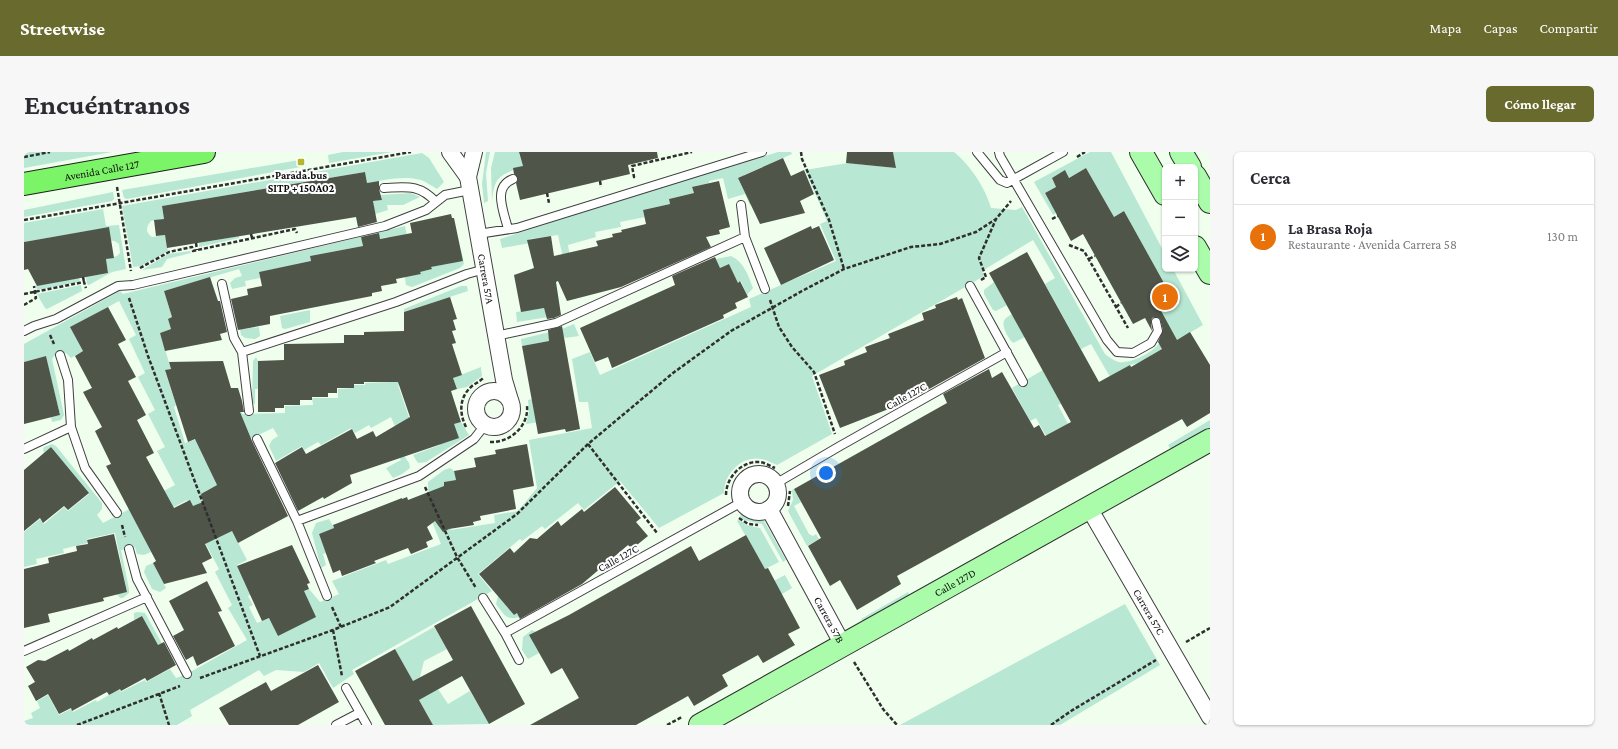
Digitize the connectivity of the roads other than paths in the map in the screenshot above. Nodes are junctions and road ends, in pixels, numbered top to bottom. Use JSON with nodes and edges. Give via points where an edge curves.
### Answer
{"nodes":[{"id":1,"x":204,"y":152,"type":"edge"},
{"id":2,"x":450,"y":152,"type":"edge"},
{"id":3,"x":474,"y":152,"type":"edge"},
{"id":4,"x":762,"y":152,"type":"edge"},
{"id":5,"x":977,"y":152,"type":"edge"},
{"id":6,"x":999,"y":152,"type":"edge"},
{"id":7,"x":1063,"y":152,"type":"edge"},
{"id":8,"x":1141,"y":152,"type":"edge"},
{"id":9,"x":1181,"y":152,"type":"edge"},
{"id":10,"x":1188,"y":164,"type":"edge"},
{"id":11,"x":513,"y":179,"type":"dead end"},
{"id":12,"x":1014,"y":180,"type":"junction"},
{"id":13,"x":1198,"y":181,"type":"edge"},
{"id":14,"x":469,"y":183,"type":"junction"},
{"id":15,"x":24,"y":184,"type":"edge"},
{"id":16,"x":384,"y":188,"type":"dead end"},
{"id":17,"x":1162,"y":189,"type":"edge"},
{"id":18,"x":436,"y":202,"type":"junction"},
{"id":19,"x":1210,"y":202,"type":"edge"},
{"id":20,"x":741,"y":205,"type":"dead end"},
{"id":21,"x":508,"y":229,"type":"junction"},
{"id":22,"x":478,"y":234,"type":"junction"},
{"id":23,"x":745,"y":237,"type":"junction"},
{"id":24,"x":1198,"y":252,"type":"edge"},
{"id":25,"x":485,"y":269,"type":"junction"},
{"id":26,"x":1210,"y":273,"type":"edge"},
{"id":27,"x":222,"y":284,"type":"dead end"},
{"id":28,"x":970,"y":286,"type":"road end"},
{"id":29,"x":766,"y":289,"type":"dead end"},
{"id":30,"x":1156,"y":322,"type":"dead end"},
{"id":31,"x":24,"y":331,"type":"edge"},
{"id":32,"x":496,"y":336,"type":"junction"},
{"id":33,"x":242,"y":352,"type":"junction"},
{"id":34,"x":1007,"y":352,"type":"junction"},
{"id":35,"x":60,"y":355,"type":"road end"},
{"id":36,"x":504,"y":380,"type":"junction"},
{"id":37,"x":1023,"y":382,"type":"dead end"},
{"id":38,"x":489,"y":391,"type":"junction"},
{"id":39,"x":510,"y":400,"type":"junction"},
{"id":40,"x":249,"y":411,"type":"dead end"},
{"id":41,"x":485,"y":425,"type":"junction"},
{"id":42,"x":71,"y":427,"type":"junction"},
{"id":43,"x":258,"y":439,"type":"dead end"},
{"id":44,"x":1210,"y":440,"type":"edge"},
{"id":45,"x":24,"y":449,"type":"edge"},
{"id":46,"x":776,"y":486,"type":"junction"},
{"id":47,"x":742,"y":502,"type":"junction"},
{"id":48,"x":1089,"y":508,"type":"junction"},
{"id":49,"x":769,"y":509,"type":"junction"},
{"id":50,"x":117,"y":513,"type":"road end"},
{"id":51,"x":297,"y":521,"type":"junction"},
{"id":52,"x":129,"y":549,"type":"road end"},
{"id":53,"x":327,"y":596,"type":"road end"},
{"id":54,"x":147,"y":597,"type":"junction"},
{"id":55,"x":482,"y":598,"type":"road end"},
{"id":56,"x":505,"y":633,"type":"junction"},
{"id":57,"x":843,"y":645,"type":"junction"},
{"id":58,"x":24,"y":651,"type":"edge"},
{"id":59,"x":520,"y":660,"type":"dead end"},
{"id":60,"x":187,"y":674,"type":"dead end"},
{"id":61,"x":346,"y":688,"type":"road end"},
{"id":62,"x":358,"y":712,"type":"junction"},
{"id":63,"x":1210,"y":717,"type":"edge"},
{"id":64,"x":336,"y":725,"type":"edge"},
{"id":65,"x":367,"y":725,"type":"edge"},
{"id":66,"x":700,"y":725,"type":"edge"}],
"edges":[{"from":1,"to":15,"type":"main road","name":"Avenida Calle 127"},
{"from":2,"to":14,"type":"street","name":"Carrera 57A"},
{"from":3,"to":14,"type":"street","name":"Carrera 57A"},
{"from":4,"to":21,"type":"lane"},
{"from":5,"to":12,"type":"lane","via":[[1000,180],[1007,183]]},
{"from":6,"to":12,"type":"lane"},
{"from":7,"to":12,"type":"lane"},
{"from":8,"to":17,"type":"street"},
{"from":9,"to":10,"type":"street"},
{"from":11,"to":21,"type":"lane","via":[[505,183],[502,190],[501,202]]},
{"from":12,"to":30,"type":"lane","via":[[1107,340],[1117,352],[1133,353],[1151,343],[1158,331]]},
{"from":13,"to":19,"type":"street"},
{"from":14,"to":18,"type":"lane"},
{"from":14,"to":22,"type":"street","name":"Carrera 57A"},
{"from":16,"to":18,"type":"lane","via":[[420,189]]},
{"from":18,"to":31,"type":"lane","via":[[426,210],[385,226],[129,286],[118,286],[56,319]]},
{"from":20,"to":23,"type":"lane"},
{"from":21,"to":22,"type":"lane"},
{"from":22,"to":25,"type":"street","name":"Carrera 57A"},
{"from":23,"to":29,"type":"lane"},
{"from":23,"to":32,"type":"lane","via":[[556,323]]},
{"from":24,"to":26,"type":"street"},
{"from":25,"to":32,"type":"street","name":"Carrera 57A"},
{"from":25,"to":33,"type":"lane","via":[[396,302]]},
{"from":27,"to":33,"type":"lane","via":[[234,338]]},
{"from":28,"to":34,"type":"lane"},
{"from":32,"to":36,"type":"street","name":"Carrera 57A"},
{"from":33,"to":40,"type":"lane"},
{"from":34,"to":37,"type":"lane"},
{"from":34,"to":46,"type":"lane","name":"Calle 127C","via":[[840,446]]},
{"from":35,"to":42,"type":"lane","via":[[68,380]]},
{"from":36,"to":38,"type":"street"},
{"from":36,"to":39,"type":"street","name":"Carrera 57A"},
{"from":38,"to":39,"type":"street","via":[[501,392]]},
{"from":38,"to":41,"type":"street","via":[[483,394],[476,404],[477,416]]},
{"from":39,"to":41,"type":"street","name":"Carrera 57A","via":[[512,412],[507,422],[496,427]]},
{"from":41,"to":51,"type":"lane","via":[[474,440],[419,476]]},
{"from":42,"to":45,"type":"lane"},
{"from":42,"to":50,"type":"lane","via":[[85,468]]},
{"from":43,"to":51,"type":"lane"},
{"from":44,"to":48,"type":"street","name":"Calle 127D"},
{"from":46,"to":47,"type":"street","via":[[767,476],[748,478],[740,489]]},
{"from":46,"to":49,"type":"street","via":[[777,499]]},
{"from":47,"to":49,"type":"street","via":[[745,507],[757,512]]},
{"from":47,"to":56,"type":"lane","name":"Calle 127C"},
{"from":48,"to":57,"type":"street","name":"Calle 127D"},
{"from":48,"to":63,"type":"street","name":"Carrera 57C"},
{"from":49,"to":57,"type":"street","name":"Carrera 57B"},
{"from":51,"to":53,"type":"lane"},
{"from":52,"to":54,"type":"lane","via":[[137,579]]},
{"from":54,"to":58,"type":"lane"},
{"from":54,"to":60,"type":"lane"},
{"from":55,"to":56,"type":"lane"},
{"from":56,"to":59,"type":"lane"},
{"from":57,"to":66,"type":"street","name":"Calle 127D"},
{"from":61,"to":62,"type":"lane"},
{"from":62,"to":64,"type":"lane"},
{"from":62,"to":65,"type":"lane"}]}
